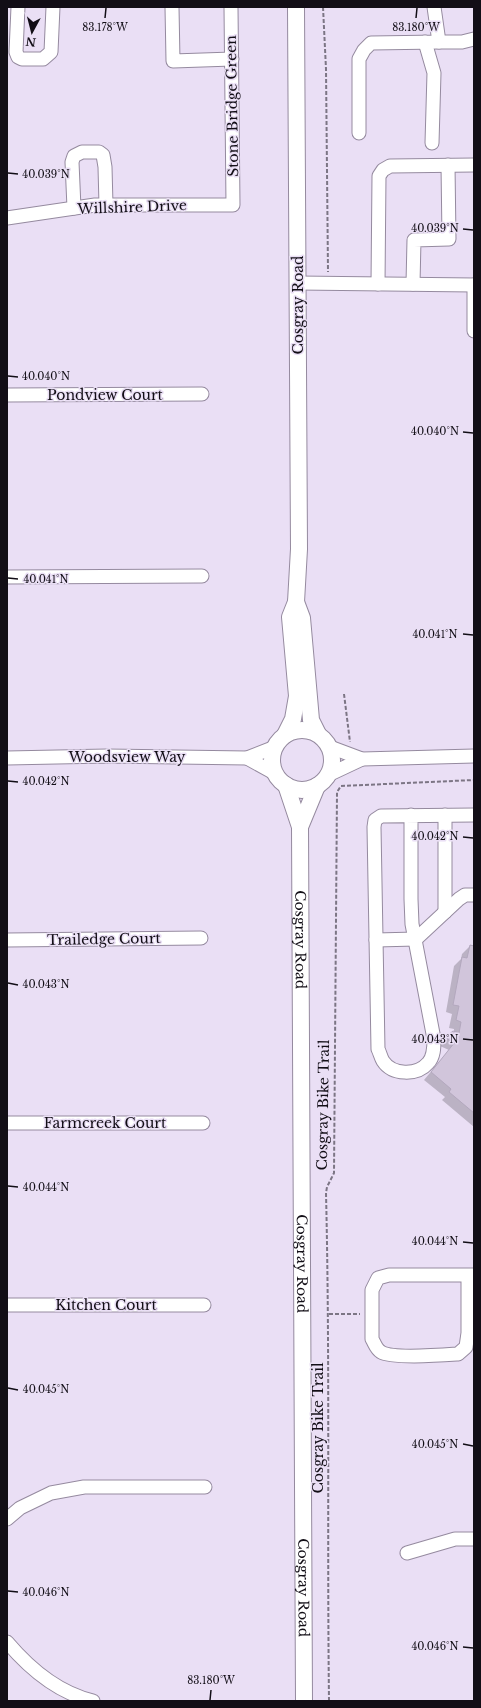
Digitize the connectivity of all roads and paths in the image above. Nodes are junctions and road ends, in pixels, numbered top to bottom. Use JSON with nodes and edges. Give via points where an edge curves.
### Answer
{"nodes":[{"id":1,"x":18,"y":7,"type":"edge"},
{"id":2,"x":53,"y":7,"type":"edge"},
{"id":3,"x":172,"y":7,"type":"edge"},
{"id":4,"x":231,"y":7,"type":"edge"},
{"id":5,"x":296,"y":7,"type":"edge"},
{"id":6,"x":323,"y":7,"type":"edge"},
{"id":7,"x":434,"y":7,"type":"edge"},
{"id":8,"x":474,"y":38,"type":"edge"},
{"id":9,"x":425,"y":42,"type":"junction"},
{"id":10,"x":439,"y":42,"type":"junction"},
{"id":11,"x":232,"y":59,"type":"junction"},
{"id":12,"x":359,"y":133,"type":"dead end"},
{"id":13,"x":432,"y":143,"type":"dead end"},
{"id":14,"x":448,"y":165,"type":"junction"},
{"id":15,"x":474,"y":165,"type":"edge"},
{"id":16,"x":106,"y":205,"type":"junction"},
{"id":17,"x":233,"y":205,"type":"joint"},
{"id":18,"x":74,"y":208,"type":"junction"},
{"id":19,"x":7,"y":218,"type":"edge"},
{"id":20,"x":298,"y":283,"type":"junction"},
{"id":21,"x":328,"y":283,"type":"junction"},
{"id":22,"x":378,"y":284,"type":"junction"},
{"id":23,"x":413,"y":284,"type":"junction"},
{"id":24,"x":474,"y":285,"type":"edge"},
{"id":25,"x":474,"y":331,"type":"edge"},
{"id":26,"x":202,"y":394,"type":"dead end"},
{"id":27,"x":7,"y":395,"type":"edge"},
{"id":28,"x":202,"y":576,"type":"dead end"},
{"id":29,"x":7,"y":577,"type":"edge"},
{"id":30,"x":296,"y":602,"type":"junction"},
{"id":31,"x":318,"y":734,"type":"junction"},
{"id":32,"x":285,"y":735,"type":"junction"},
{"id":33,"x":275,"y":747,"type":"junction"},
{"id":34,"x":330,"y":747,"type":"junction"},
{"id":35,"x":474,"y":756,"type":"edge"},
{"id":36,"x":7,"y":758,"type":"edge"},
{"id":37,"x":247,"y":758,"type":"junction"},
{"id":38,"x":362,"y":758,"type":"junction"},
{"id":39,"x":328,"y":774,"type":"junction"},
{"id":40,"x":281,"y":780,"type":"junction"},
{"id":41,"x":474,"y":780,"type":"edge"},
{"id":42,"x":317,"y":786,"type":"junction"},
{"id":43,"x":411,"y":815,"type":"junction"},
{"id":44,"x":445,"y":815,"type":"junction"},
{"id":45,"x":474,"y":816,"type":"edge"},
{"id":46,"x":300,"y":827,"type":"junction"},
{"id":47,"x":474,"y":895,"type":"edge"},
{"id":48,"x":445,"y":912,"type":"junction"},
{"id":49,"x":201,"y":938,"type":"dead end"},
{"id":50,"x":416,"y":939,"type":"junction"},
{"id":51,"x":7,"y":940,"type":"edge"},
{"id":52,"x":376,"y":940,"type":"junction"},
{"id":53,"x":203,"y":1122,"type":"dead end"},
{"id":54,"x":7,"y":1123,"type":"edge"},
{"id":55,"x":471,"y":1275,"type":"edge"},
{"id":56,"x":204,"y":1304,"type":"dead end"},
{"id":57,"x":7,"y":1305,"type":"edge"},
{"id":58,"x":329,"y":1314,"type":"junction"},
{"id":59,"x":372,"y":1315,"type":"junction"},
{"id":60,"x":205,"y":1487,"type":"dead end"},
{"id":61,"x":7,"y":1519,"type":"edge"},
{"id":62,"x":474,"y":1539,"type":"edge"},
{"id":63,"x":408,"y":1552,"type":"dead end"},
{"id":64,"x":7,"y":1642,"type":"edge"},
{"id":65,"x":93,"y":1701,"type":"edge"},
{"id":66,"x":304,"y":1701,"type":"edge"},
{"id":67,"x":329,"y":1701,"type":"edge"}],
"edges":[{"from":1,"to":2,"type":"street","via":[[16,52],[22,59],[43,59],[50,52]]},
{"from":3,"to":11,"type":"street","via":[[174,61]]},
{"from":4,"to":11,"type":"street","name":"Stone Bridge Green"},
{"from":5,"to":20,"type":"main road","name":"Cosgray Road"},
{"from":6,"to":21,"type":"path"},
{"from":7,"to":10,"type":"street"},
{"from":8,"to":10,"type":"street","via":[[462,42]]},
{"from":9,"to":10,"type":"street"},
{"from":9,"to":12,"type":"street","via":[[371,43],[364,50],[359,59]]},
{"from":9,"to":13,"type":"street","via":[[434,73]]},
{"from":11,"to":17,"type":"street","name":"Stone Bridge Green"},
{"from":14,"to":15,"type":"street"},
{"from":14,"to":22,"type":"street","via":[[390,166],[379,176]]},
{"from":14,"to":23,"type":"street","via":[[449,239],[414,240]]},
{"from":16,"to":17,"type":"street","name":"Willshire Drive"},
{"from":16,"to":18,"type":"street","name":"Willshire Drive"},
{"from":16,"to":18,"type":"street","via":[[103,155],[99,152],[82,152],[74,156],[72,162]]},
{"from":18,"to":19,"type":"street","name":"Willshire Drive"},
{"from":20,"to":21,"type":"street"},
{"from":20,"to":30,"type":"main road","name":"Cosgray Road","via":[[300,549]]},
{"from":21,"to":22,"type":"street"},
{"from":22,"to":23,"type":"street"},
{"from":23,"to":24,"type":"street"},
{"from":24,"to":25,"type":"street"},
{"from":26,"to":27,"type":"street","name":"Pondview Court"},
{"from":28,"to":29,"type":"street"},
{"from":30,"to":31,"type":"main road","name":"Cosgray Road","via":[[302,618],[311,720]]},
{"from":30,"to":32,"type":"main road","name":"Cosgray Road","via":[[290,617],[297,696]]},
{"from":31,"to":32,"type":"main road","via":[[306,730],[292,731]]},
{"from":31,"to":34,"type":"main road"},
{"from":32,"to":33,"type":"main road"},
{"from":33,"to":37,"type":"street","name":"Woodsview Way"},
{"from":33,"to":40,"type":"main road","via":[[272,761]]},
{"from":34,"to":38,"type":"street"},
{"from":34,"to":39,"type":"main road","via":[[332,761]]},
{"from":35,"to":38,"type":"street"},
{"from":36,"to":37,"type":"street","name":"Woodsview Way"},
{"from":37,"to":40,"type":"street","name":"Woodsview Way"},
{"from":38,"to":39,"type":"street"},
{"from":39,"to":42,"type":"main road"},
{"from":40,"to":42,"type":"main road","via":[[294,788]]},
{"from":40,"to":46,"type":"main road","name":"Cosgray Road"},
{"from":41,"to":58,"type":"path","name":"Cosgray Bike Trail","via":[[341,786],[337,792],[334,1173],[326,1193]]},
{"from":42,"to":46,"type":"main road","name":"Cosgray Road"},
{"from":43,"to":44,"type":"street"},
{"from":43,"to":50,"type":"street","via":[[412,924]]},
{"from":43,"to":52,"type":"street","via":[[381,816],[375,820]]},
{"from":44,"to":45,"type":"street"},
{"from":44,"to":48,"type":"street"},
{"from":46,"to":66,"type":"main road","name":"Cosgray Road"},
{"from":47,"to":48,"type":"street","via":[[465,895]]},
{"from":48,"to":50,"type":"street"},
{"from":49,"to":51,"type":"street","name":"Trailedge Court"},
{"from":50,"to":52,"type":"street"},
{"from":50,"to":52,"type":"street","via":[[434,1048],[423,1068],[402,1073],[383,1061],[378,1049]]},
{"from":53,"to":54,"type":"street","name":"Farmcreek Court"},
{"from":55,"to":59,"type":"street","via":[[389,1275],[378,1278],[372,1290]]},
{"from":55,"to":59,"type":"street","via":[[466,1347],[458,1354],[394,1355],[382,1352],[372,1339]]},
{"from":56,"to":57,"type":"street","name":"Kitchen Court"},
{"from":58,"to":59,"type":"path"},
{"from":58,"to":67,"type":"path","name":"Cosgray Bike Trail"},
{"from":60,"to":61,"type":"street","via":[[84,1488],[50,1493],[20,1508]]},
{"from":62,"to":63,"type":"street","via":[[455,1539]]},
{"from":64,"to":65,"type":"street","via":[[45,1678],[80,1698]]}]}
